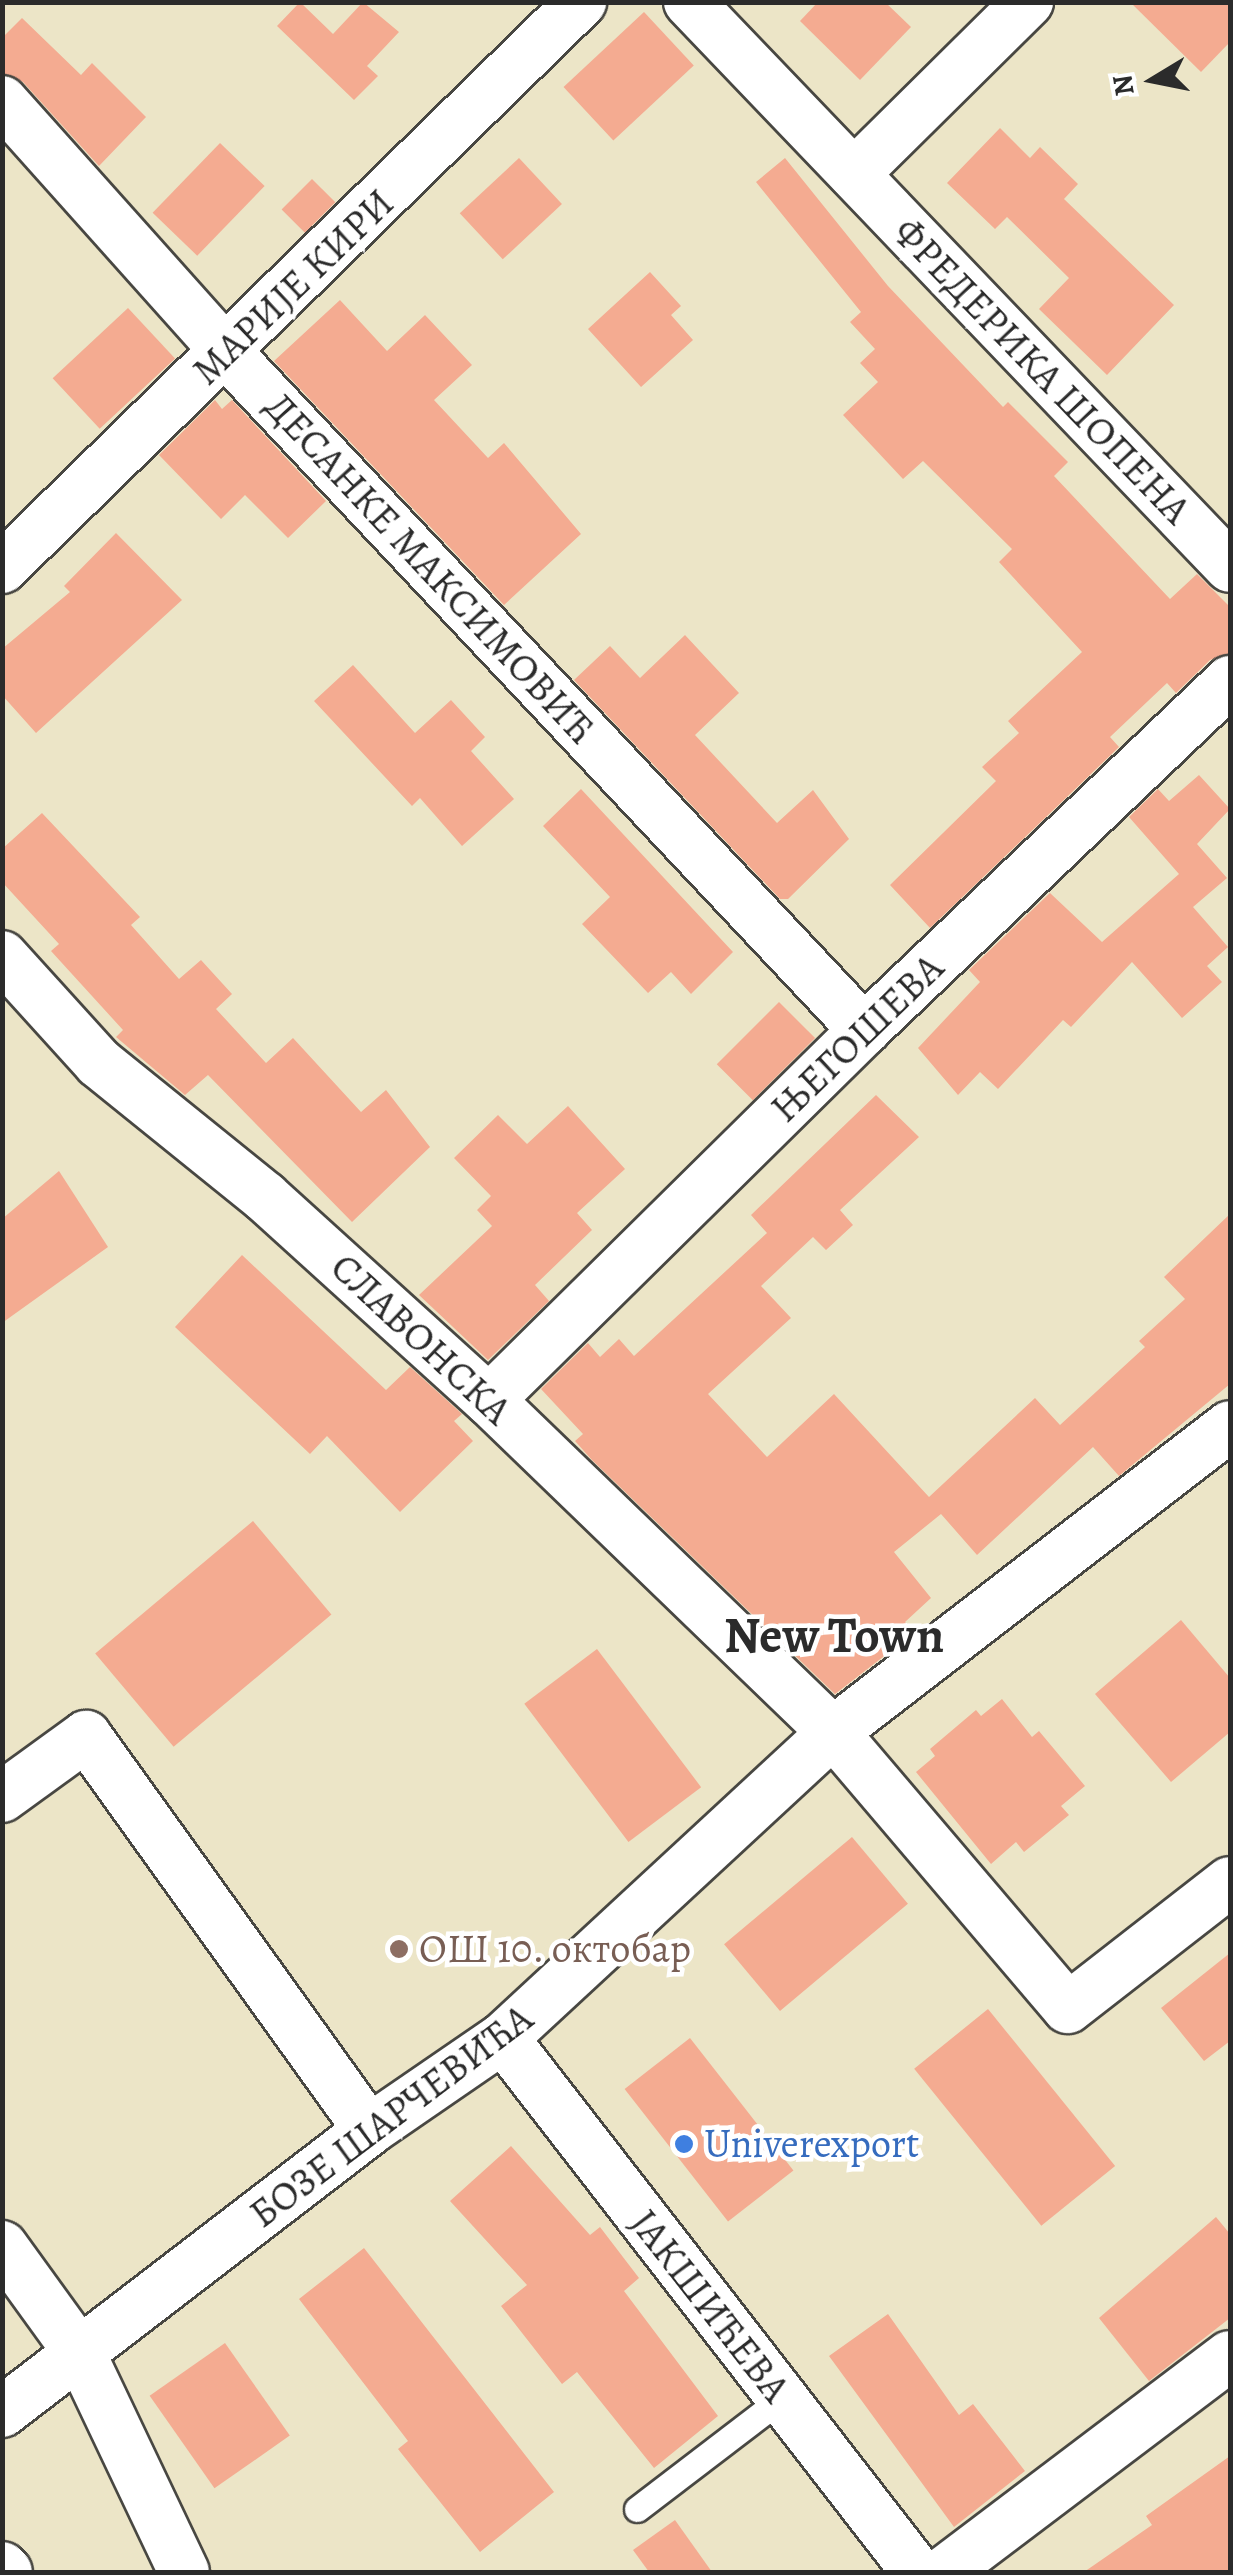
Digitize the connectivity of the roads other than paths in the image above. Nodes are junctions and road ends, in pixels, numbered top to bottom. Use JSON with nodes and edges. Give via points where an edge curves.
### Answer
{"nodes":[{"id":1,"x":582,"y":2,"type":"edge"},
{"id":2,"x":690,"y":2,"type":"edge"},
{"id":3,"x":1028,"y":2,"type":"edge"},
{"id":4,"x":2,"y":101,"type":"edge"},
{"id":5,"x":854,"y":174,"type":"junction"},
{"id":6,"x":227,"y":353,"type":"junction"},
{"id":7,"x":1230,"y":567,"type":"edge"},
{"id":8,"x":2,"y":568,"type":"edge"},
{"id":9,"x":1230,"y":681,"type":"edge"},
{"id":10,"x":2,"y":956,"type":"edge"},
{"id":11,"x":864,"y":1030,"type":"junction"},
{"id":12,"x":489,"y":1400,"type":"junction"},
{"id":13,"x":1230,"y":1426,"type":"edge"},
{"id":14,"x":832,"y":1732,"type":"junction"},
{"id":15,"x":2,"y":1797,"type":"edge"},
{"id":16,"x":1230,"y":1882,"type":"edge"},
{"id":17,"x":503,"y":2038,"type":"junction"},
{"id":18,"x":368,"y":2130,"type":"junction"},
{"id":19,"x":2,"y":2246,"type":"edge"},
{"id":20,"x":80,"y":2355,"type":"junction"},
{"id":21,"x":1230,"y":2356,"type":"edge"},
{"id":22,"x":781,"y":2398,"type":"junction"},
{"id":23,"x":2,"y":2412,"type":"edge"},
{"id":24,"x":636,"y":2509,"type":"dead end"},
{"id":25,"x":184,"y":2572,"type":"edge"},
{"id":26,"x":917,"y":2572,"type":"edge"},
{"id":27,"x":944,"y":2572,"type":"edge"}],
"edges":[{"from":1,"to":6,"type":"street","name":"МАРИЈЕ КИРИ"},
{"from":2,"to":5,"type":"street","name":"ФРЕДЕРИКА ШОПЕНА"},
{"from":3,"to":5,"type":"street"},
{"from":4,"to":6,"type":"street","name":"ДЕСАНКЕ МАКСИМОВИЋ"},
{"from":5,"to":7,"type":"street","name":"ФРЕДЕРИКА ШОПЕНА"},
{"from":6,"to":8,"type":"street","name":"МАРИЈЕ КИРИ"},
{"from":6,"to":11,"type":"street","name":"ДЕСАНКЕ МАКСИМОВИЋ"},
{"from":9,"to":11,"type":"street","name":"ЊЕГОШЕВА"},
{"from":10,"to":12,"type":"street","name":"СЛАВОНСКА","via":[[99,1064],[265,1197]]},
{"from":11,"to":12,"type":"street","name":"ЊЕГОШЕВА"},
{"from":12,"to":14,"type":"street","name":"СЛАВОНСКА"},
{"from":13,"to":14,"type":"street","name":"БОЗЕ ШАРЧЕВИЋА"},
{"from":14,"to":16,"type":"street","name":"СЛАВОНСКА","via":[[1068,2008]]},
{"from":14,"to":17,"type":"street","name":"БОЗЕ ШАРЧЕВИЋА"},
{"from":15,"to":18,"type":"street","via":[[86,1736]]},
{"from":17,"to":18,"type":"street","name":"БОЗЕ ШАРЧЕВИЋА"},
{"from":17,"to":22,"type":"street","name":"ЈАКШИЋЕВА"},
{"from":18,"to":20,"type":"street","name":"БОЗЕ ШАРЧЕВИЋА"},
{"from":19,"to":20,"type":"street"},
{"from":20,"to":23,"type":"street","name":"БОЗЕ ШАРЧЕВИЋА"},
{"from":20,"to":25,"type":"street"},
{"from":21,"to":27,"type":"street"},
{"from":22,"to":24,"type":"lane"},
{"from":22,"to":26,"type":"street","name":"ЈАКШИЋЕВА"}]}
